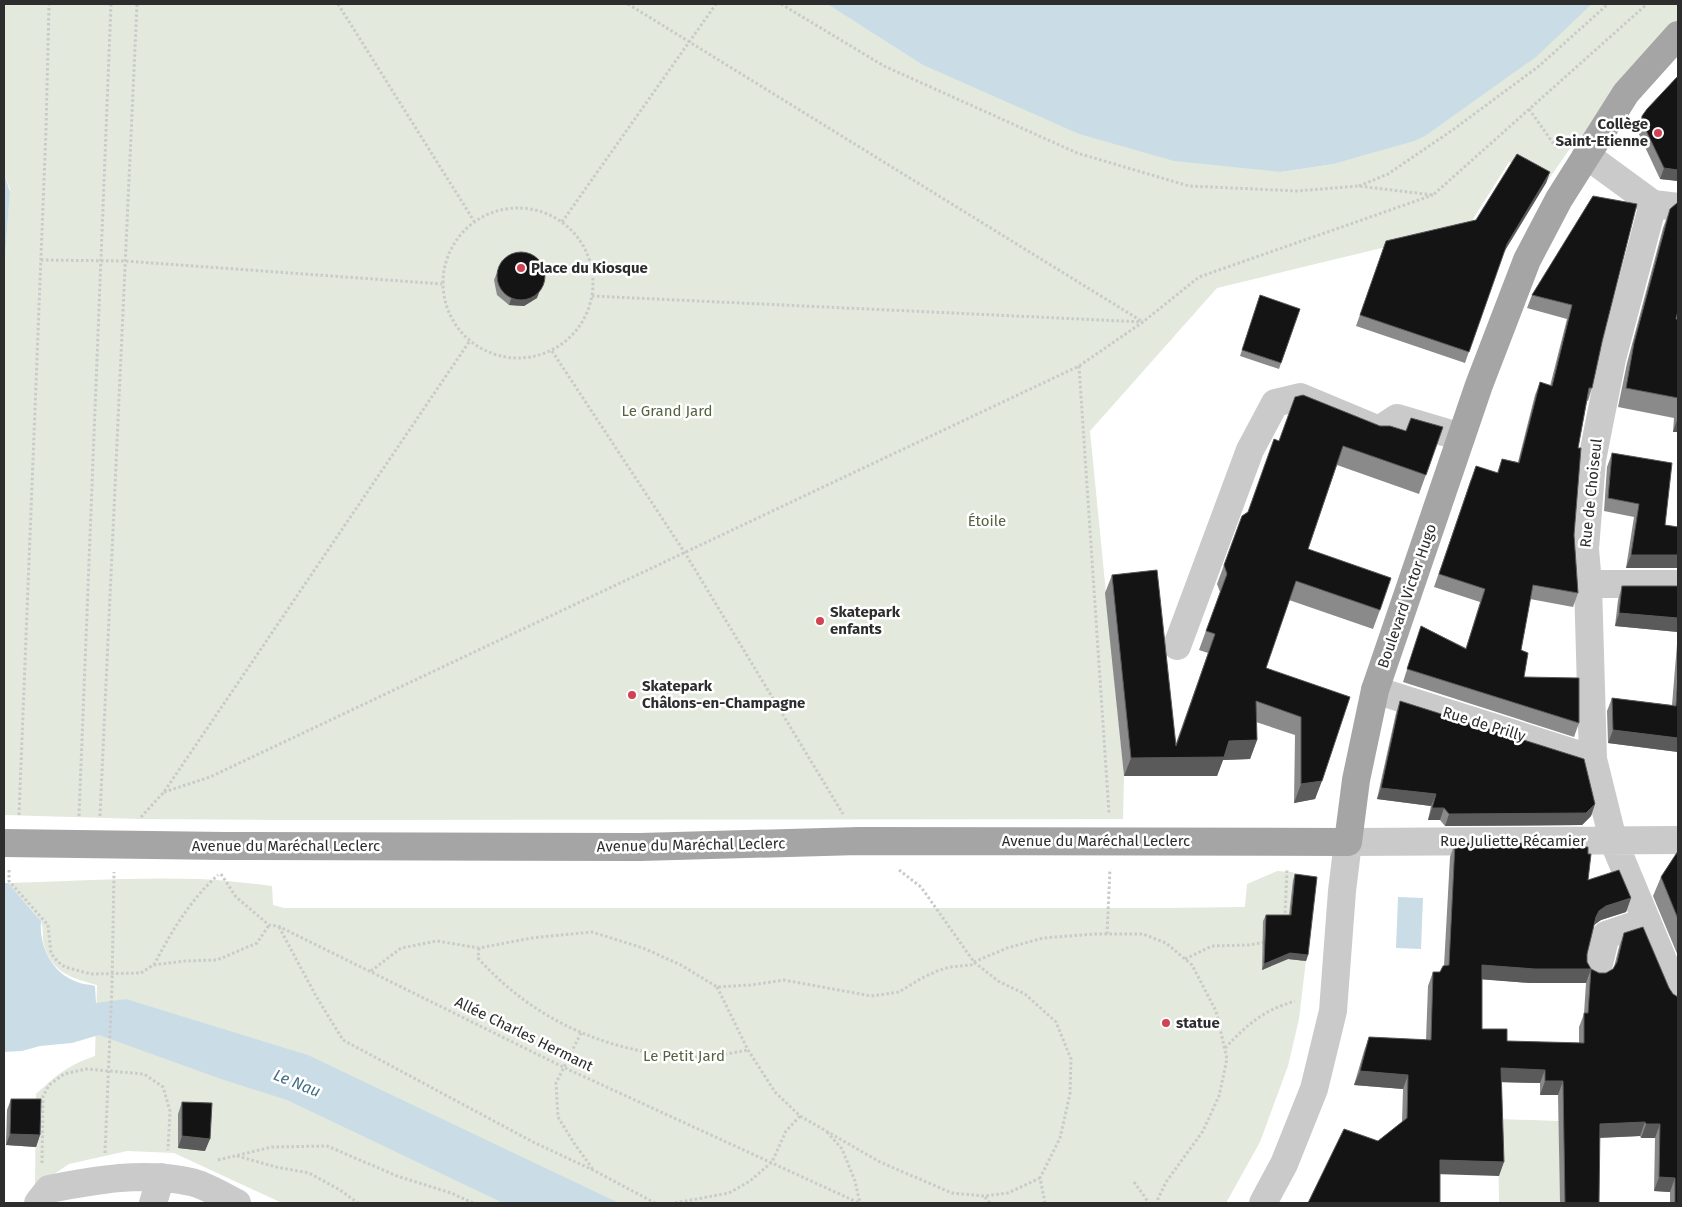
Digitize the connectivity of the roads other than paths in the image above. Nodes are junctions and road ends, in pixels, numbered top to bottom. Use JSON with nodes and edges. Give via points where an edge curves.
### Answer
{"nodes":[{"id":1,"x":1678,"y":35,"type":"edge"},
{"id":2,"x":1586,"y":156,"type":"junction"},
{"id":3,"x":1666,"y":206,"type":"edge"},
{"id":4,"x":1461,"y":436,"type":"junction"},
{"id":5,"x":1588,"y":584,"type":"junction"},
{"id":6,"x":1678,"y":584,"type":"edge"},
{"id":7,"x":1177,"y":646,"type":"dead end"},
{"id":8,"x":1375,"y":690,"type":"junction"},
{"id":9,"x":1593,"y":759,"type":"junction"},
{"id":10,"x":1613,"y":840,"type":"junction"},
{"id":11,"x":1678,"y":840,"type":"edge"},
{"id":12,"x":1348,"y":842,"type":"junction"},
{"id":13,"x":5,"y":852,"type":"edge"},
{"id":14,"x":1647,"y":921,"type":"junction"},
{"id":15,"x":1597,"y":972,"type":"edge"},
{"id":16,"x":1678,"y":996,"type":"edge"},
{"id":17,"x":161,"y":1178,"type":"junction"},
{"id":18,"x":45,"y":1199,"type":"edge"},
{"id":19,"x":153,"y":1203,"type":"edge"},
{"id":20,"x":237,"y":1203,"type":"edge"},
{"id":21,"x":1263,"y":1203,"type":"edge"}],
"edges":[{"from":1,"to":2,"type":"main road","name":"Boulevard Victor Hugo","via":[[1626,93]]},
{"from":2,"to":3,"type":"street"},
{"from":2,"to":4,"type":"main road","name":"Boulevard Victor Hugo","via":[[1527,260]]},
{"from":3,"to":5,"type":"street","name":"Rue de Choiseul","via":[[1612,359],[1592,460],[1585,549]]},
{"from":4,"to":7,"type":"street","via":[[1397,418],[1379,430],[1300,397],[1275,403],[1250,450]]},
{"from":4,"to":8,"type":"main road","name":"Boulevard Victor Hugo"},
{"from":5,"to":6,"type":"street"},
{"from":5,"to":9,"type":"street","name":"Rue de Choiseul"},
{"from":8,"to":9,"type":"street","name":"Rue de Prilly"},
{"from":8,"to":12,"type":"main road","name":"Boulevard Victor Hugo","via":[[1356,780]]},
{"from":9,"to":10,"type":"street","name":"Rue de Choiseul"},
{"from":10,"to":11,"type":"street","name":"Rue Juliette Récamier"},
{"from":10,"to":12,"type":"street","name":"Rue Juliette Récamier"},
{"from":10,"to":14,"type":"street","name":"Rue de Choiseul"},
{"from":12,"to":13,"type":"main road","name":"Avenue du Maréchal Leclerc","via":[[859,841],[640,846],[33,843]]},
{"from":12,"to":21,"type":"street","name":"Boulevard Victor Hugo","via":[[1333,1011],[1314,1089],[1284,1164]]},
{"from":14,"to":15,"type":"street","via":[[1606,935]]},
{"from":14,"to":16,"type":"street","name":"Rue de Choiseul"},
{"from":17,"to":18,"type":"street","via":[[104,1178]]},
{"from":17,"to":19,"type":"street"},
{"from":17,"to":20,"type":"street","via":[[193,1182]]}]}
